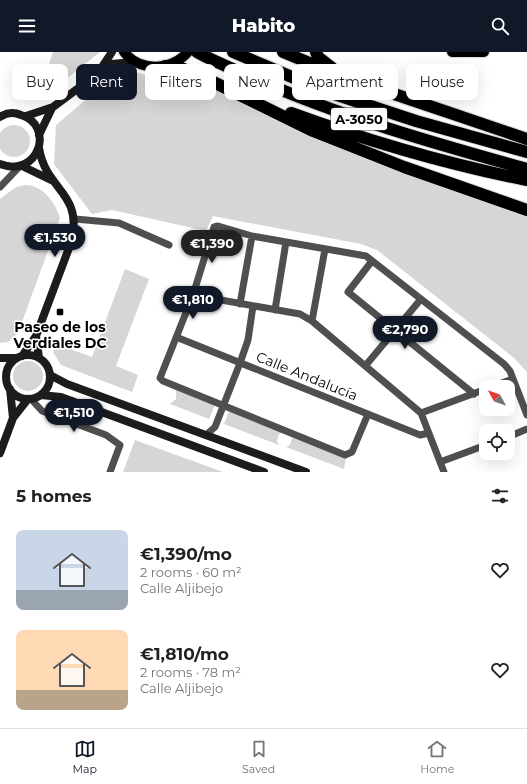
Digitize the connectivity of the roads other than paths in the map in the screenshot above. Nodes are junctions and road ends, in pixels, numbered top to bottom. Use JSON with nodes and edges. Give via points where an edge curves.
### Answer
{"nodes":[{"id":1,"x":112,"y":52,"type":"edge"},
{"id":2,"x":124,"y":52,"type":"edge"},
{"id":3,"x":197,"y":52,"type":"edge"},
{"id":4,"x":233,"y":52,"type":"edge"},
{"id":5,"x":282,"y":52,"type":"edge"},
{"id":6,"x":316,"y":52,"type":"edge"},
{"id":7,"x":452,"y":52,"type":"edge"},
{"id":8,"x":484,"y":52,"type":"edge"},
{"id":9,"x":184,"y":56,"type":"edge"},
{"id":10,"x":135,"y":62,"type":"junction"},
{"id":11,"x":103,"y":64,"type":"edge"},
{"id":12,"x":111,"y":64,"type":"edge"},
{"id":13,"x":169,"y":64,"type":"edge"},
{"id":14,"x":312,"y":64,"type":"edge"},
{"id":15,"x":327,"y":64,"type":"edge"},
{"id":16,"x":145,"y":66,"type":"edge"},
{"id":17,"x":76,"y":89,"type":"edge"},
{"id":18,"x":398,"y":95,"type":"edge"},
{"id":19,"x":253,"y":100,"type":"edge"},
{"id":20,"x":256,"y":100,"type":"edge"},
{"id":21,"x":53,"y":107,"type":"junction"},
{"id":22,"x":26,"y":116,"type":"junction"},
{"id":23,"x":0,"y":117,"type":"edge"},
{"id":24,"x":39,"y":135,"type":"junction"},
{"id":25,"x":527,"y":139,"type":"edge"},
{"id":26,"x":38,"y":148,"type":"junction"},
{"id":27,"x":527,"y":152,"type":"edge"},
{"id":28,"x":0,"y":164,"type":"edge"},
{"id":29,"x":21,"y":166,"type":"junction"},
{"id":30,"x":527,"y":169,"type":"edge"},
{"id":31,"x":51,"y":180,"type":"junction"},
{"id":32,"x":527,"y":180,"type":"edge"},
{"id":33,"x":0,"y":187,"type":"edge"},
{"id":34,"x":527,"y":210,"type":"edge"},
{"id":35,"x":75,"y":219,"type":"junction"},
{"id":36,"x":252,"y":236,"type":"junction"},
{"id":37,"x":286,"y":242,"type":"junction"},
{"id":38,"x":169,"y":245,"type":"dead end"},
{"id":39,"x":325,"y":250,"type":"junction"},
{"id":40,"x":372,"y":261,"type":"junction"},
{"id":41,"x":193,"y":295,"type":"junction"},
{"id":42,"x":421,"y":299,"type":"junction"},
{"id":43,"x":240,"y":304,"type":"junction"},
{"id":44,"x":253,"y":306,"type":"junction"},
{"id":45,"x":275,"y":310,"type":"junction"},
{"id":46,"x":312,"y":321,"type":"junction"},
{"id":47,"x":395,"y":331,"type":"junction"},
{"id":48,"x":36,"y":336,"type":"junction"},
{"id":49,"x":176,"y":337,"type":"junction"},
{"id":50,"x":20,"y":357,"type":"junction"},
{"id":51,"x":0,"y":358,"type":"edge"},
{"id":52,"x":39,"y":358,"type":"junction"},
{"id":53,"x":240,"y":363,"type":"junction"},
{"id":54,"x":366,"y":366,"type":"junction"},
{"id":55,"x":0,"y":371,"type":"edge"},
{"id":56,"x":50,"y":375,"type":"junction"},
{"id":57,"x":6,"y":378,"type":"junction"},
{"id":58,"x":513,"y":379,"type":"joint"},
{"id":59,"x":9,"y":388,"type":"junction"},
{"id":60,"x":479,"y":392,"type":"edge"},
{"id":61,"x":474,"y":394,"type":"junction"},
{"id":62,"x":41,"y":395,"type":"junction"},
{"id":63,"x":30,"y":399,"type":"junction"},
{"id":64,"x":223,"y":406,"type":"junction"},
{"id":65,"x":421,"y":413,"type":"junction"},
{"id":66,"x":368,"y":414,"type":"junction"},
{"id":67,"x":527,"y":415,"type":"edge"},
{"id":68,"x":13,"y":418,"type":"junction"},
{"id":69,"x":527,"y":430,"type":"edge"},
{"id":70,"x":428,"y":432,"type":"junction"},
{"id":71,"x":515,"y":434,"type":"edge"},
{"id":72,"x":206,"y":435,"type":"junction"},
{"id":73,"x":479,"y":448,"type":"edge"},
{"id":74,"x":0,"y":453,"type":"edge"},
{"id":75,"x":440,"y":462,"type":"junction"},
{"id":76,"x":110,"y":472,"type":"edge"},
{"id":77,"x":264,"y":472,"type":"edge"},
{"id":78,"x":306,"y":472,"type":"edge"},
{"id":79,"x":444,"y":472,"type":"edge"}],
"edges":[{"from":1,"to":11,"type":"street"},
{"from":2,"to":10,"type":"main road"},
{"from":3,"to":30,"type":"highway","number":"A-3050","via":[[281,91],[338,112],[436,144]]},
{"from":4,"to":27,"type":"highway","number":"A-3050","via":[[325,91],[416,121]]},
{"from":5,"to":14,"type":"highway"},
{"from":6,"to":15,"type":"highway"},
{"from":7,"to":8,"type":"main road"},
{"from":9,"to":13,"type":"main road"},
{"from":10,"to":12,"type":"street"},
{"from":10,"to":16,"type":"main road"},
{"from":17,"to":21,"type":"street"},
{"from":18,"to":25,"type":"highway"},
{"from":19,"to":34,"type":"highway","via":[[313,131],[404,167]]},
{"from":20,"to":32,"type":"highway","via":[[337,130],[423,156]]},
{"from":21,"to":22,"type":"street"},
{"from":21,"to":24,"type":"street"},
{"from":22,"to":23,"type":"street","via":[[11,113]]},
{"from":22,"to":24,"type":"street","via":[[37,127]]},
{"from":24,"to":26,"type":"street"},
{"from":26,"to":29,"type":"street","via":[[32,159]]},
{"from":26,"to":31,"type":"street"},
{"from":28,"to":29,"type":"street"},
{"from":29,"to":31,"type":"street"},
{"from":29,"to":33,"type":"street"},
{"from":31,"to":35,"type":"street","via":[[71,204]]},
{"from":35,"to":38,"type":"street","via":[[119,223]]},
{"from":35,"to":48,"type":"street","via":[[72,240]]},
{"from":36,"to":37,"type":"street"},
{"from":36,"to":41,"type":"street","via":[[214,227]]},
{"from":36,"to":43,"type":"street"},
{"from":37,"to":39,"type":"street"},
{"from":37,"to":45,"type":"street"},
{"from":39,"to":40,"type":"street","via":[[366,256]]},
{"from":39,"to":46,"type":"street"},
{"from":40,"to":42,"type":"street"},
{"from":40,"to":47,"type":"street","via":[[348,292]]},
{"from":41,"to":43,"type":"street"},
{"from":41,"to":49,"type":"street"},
{"from":42,"to":47,"type":"street"},
{"from":42,"to":58,"type":"street","via":[[504,364],[510,370]]},
{"from":43,"to":44,"type":"street"},
{"from":44,"to":45,"type":"street"},
{"from":44,"to":53,"type":"street","via":[[248,340]]},
{"from":45,"to":46,"type":"street","via":[[300,314]]},
{"from":46,"to":54,"type":"street"},
{"from":47,"to":54,"type":"street"},
{"from":47,"to":61,"type":"street"},
{"from":48,"to":50,"type":"street"},
{"from":48,"to":52,"type":"street"},
{"from":49,"to":53,"type":"street","name":"Calle Andalucía"},
{"from":49,"to":64,"type":"street","via":[[160,378]]},
{"from":50,"to":51,"type":"street"},
{"from":50,"to":52,"type":"street","via":[[28,355]]},
{"from":50,"to":57,"type":"street","via":[[9,366]]},
{"from":52,"to":56,"type":"street","via":[[45,362]]},
{"from":53,"to":64,"type":"street"},
{"from":53,"to":66,"type":"street","name":"Calle Andalucía"},
{"from":54,"to":65,"type":"street"},
{"from":55,"to":57,"type":"street"},
{"from":56,"to":62,"type":"street"},
{"from":56,"to":72,"type":"street","via":[[67,384]]},
{"from":57,"to":59,"type":"street"},
{"from":58,"to":67,"type":"street"},
{"from":59,"to":63,"type":"street","via":[[14,394]]},
{"from":59,"to":68,"type":"street"},
{"from":60,"to":61,"type":"street"},
{"from":61,"to":65,"type":"street"},
{"from":62,"to":63,"type":"street"},
{"from":62,"to":77,"type":"street","via":[[61,397]]},
{"from":63,"to":68,"type":"street"},
{"from":63,"to":76,"type":"street","via":[[42,411],[115,441],[120,446]]},
{"from":64,"to":66,"type":"street","via":[[345,455],[352,452]]},
{"from":64,"to":72,"type":"street","via":[[215,426]]},
{"from":65,"to":70,"type":"street"},
{"from":66,"to":70,"type":"street","name":"Calle Andalucía","via":[[420,435]]},
{"from":68,"to":74,"type":"street"},
{"from":69,"to":71,"type":"street"},
{"from":70,"to":75,"type":"street"},
{"from":72,"to":78,"type":"street"},
{"from":73,"to":75,"type":"street"},
{"from":75,"to":79,"type":"street"}]}
